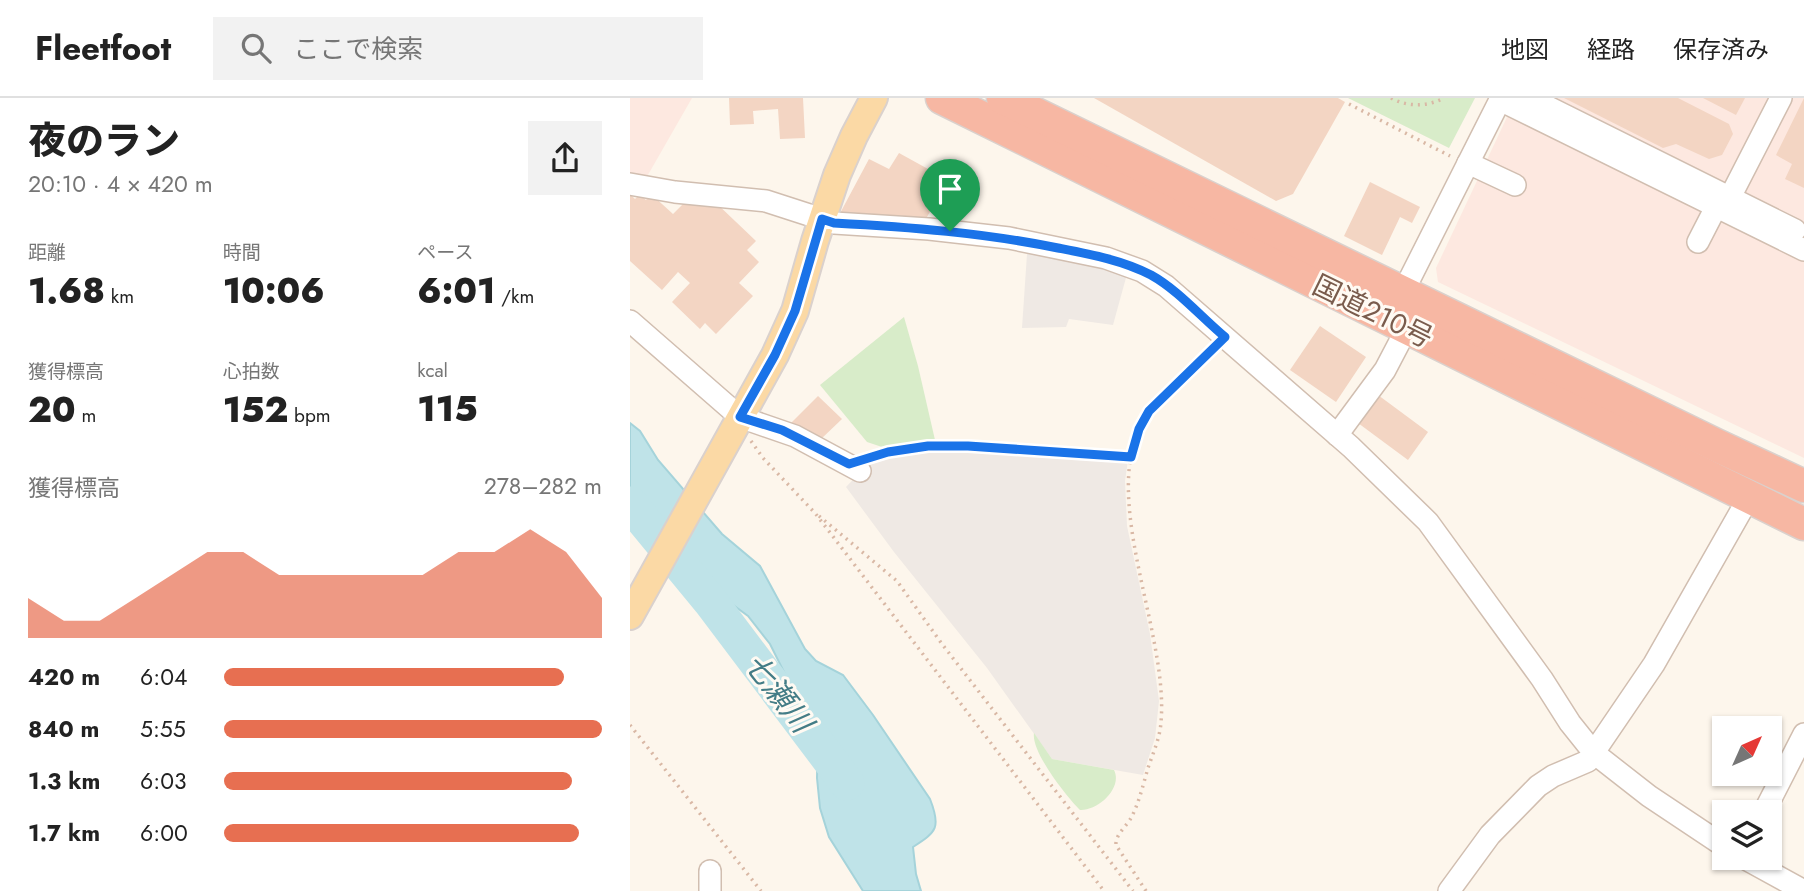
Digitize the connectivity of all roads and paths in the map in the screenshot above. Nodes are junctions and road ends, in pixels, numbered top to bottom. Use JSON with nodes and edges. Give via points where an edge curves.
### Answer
{"nodes":[{"id":1,"x":874,"y":98,"type":"edge"},
{"id":2,"x":942,"y":98,"type":"edge"},
{"id":3,"x":1003,"y":98,"type":"edge"},
{"id":4,"x":1391,"y":98,"type":"edge"},
{"id":5,"x":1444,"y":98,"type":"edge"},
{"id":6,"x":1530,"y":98,"type":"edge"},
{"id":7,"x":1781,"y":98,"type":"edge"},
{"id":8,"x":1500,"y":99,"type":"edge"},
{"id":9,"x":1349,"y":104,"type":"dead end"},
{"id":10,"x":1460,"y":160,"type":"junction"},
{"id":11,"x":630,"y":184,"type":"edge"},
{"id":12,"x":1515,"y":186,"type":"dead end"},
{"id":13,"x":1723,"y":205,"type":"junction"},
{"id":14,"x":822,"y":219,"type":"junction"},
{"id":15,"x":1804,"y":234,"type":"edge"},
{"id":16,"x":1698,"y":242,"type":"dead end"},
{"id":17,"x":1804,"y":250,"type":"edge"},
{"id":18,"x":1400,"y":313,"type":"junction"},
{"id":19,"x":630,"y":321,"type":"edge"},
{"id":20,"x":1225,"y":337,"type":"junction"},
{"id":21,"x":735,"y":426,"type":"junction"},
{"id":22,"x":1337,"y":435,"type":"junction"},
{"id":23,"x":1131,"y":457,"type":"junction"},
{"id":24,"x":855,"y":468,"type":"joint"},
{"id":25,"x":1804,"y":486,"type":"edge"},
{"id":26,"x":1749,"y":497,"type":"junction"},
{"id":27,"x":815,"y":513,"type":"junction"},
{"id":28,"x":1804,"y":524,"type":"edge"},
{"id":29,"x":630,"y":616,"type":"edge"},
{"id":30,"x":630,"y":725,"type":"edge"},
{"id":31,"x":1804,"y":734,"type":"edge"},
{"id":32,"x":1594,"y":753,"type":"junction"},
{"id":33,"x":1770,"y":800,"type":"edge"},
{"id":34,"x":1712,"y":838,"type":"edge"},
{"id":35,"x":1766,"y":870,"type":"edge"},
{"id":36,"x":761,"y":891,"type":"edge"},
{"id":37,"x":1104,"y":891,"type":"edge"},
{"id":38,"x":1133,"y":891,"type":"edge"},
{"id":39,"x":1146,"y":891,"type":"edge"},
{"id":40,"x":1448,"y":891,"type":"edge"},
{"id":41,"x":1804,"y":891,"type":"edge"}],
"edges":[{"from":1,"to":14,"type":"main road"},
{"from":2,"to":18,"type":"highway","name":"国道210号"},
{"from":3,"to":18,"type":"highway","name":"国道210号"},
{"from":4,"to":5,"type":"path","via":[[1422,105]]},
{"from":6,"to":13,"type":"street"},
{"from":7,"to":13,"type":"street"},
{"from":8,"to":10,"type":"street"},
{"from":8,"to":13,"type":"street"},
{"from":9,"to":10,"type":"path"},
{"from":10,"to":12,"type":"street"},
{"from":10,"to":18,"type":"street"},
{"from":11,"to":14,"type":"street","via":[[766,201]]},
{"from":13,"to":15,"type":"street"},
{"from":13,"to":16,"type":"street"},
{"from":13,"to":17,"type":"street"},
{"from":14,"to":20,"type":"street","via":[[1009,238],[1106,258],[1158,280]]},
{"from":14,"to":21,"type":"main road","via":[[795,311]]},
{"from":18,"to":22,"type":"street","via":[[1385,370]]},
{"from":18,"to":25,"type":"highway","name":"国道210号"},
{"from":18,"to":26,"type":"highway","name":"国道210号"},
{"from":19,"to":21,"type":"street"},
{"from":20,"to":22,"type":"street"},
{"from":20,"to":23,"type":"path","via":[[1149,411]]},
{"from":21,"to":24,"type":"street","via":[[782,430]]},
{"from":21,"to":27,"type":"path"},
{"from":21,"to":29,"type":"main road"},
{"from":22,"to":32,"type":"street","via":[[1428,522]]},
{"from":23,"to":24,"type":"path","via":[[928,446],[888,452]]},
{"from":23,"to":39,"type":"path","via":[[1129,510],[1158,661],[1162,712],[1139,799],[1115,839]]},
{"from":26,"to":28,"type":"highway","name":"国道210号"},
{"from":26,"to":32,"type":"street","via":[[1654,664]]},
{"from":27,"to":37,"type":"path"},
{"from":27,"to":38,"type":"path","via":[[897,581]]},
{"from":30,"to":36,"type":"path"},
{"from":31,"to":33,"type":"street"},
{"from":32,"to":34,"type":"street"},
{"from":32,"to":40,"type":"street","via":[[1583,765],[1553,776],[1531,792],[1490,835]]},
{"from":35,"to":41,"type":"street"}]}
